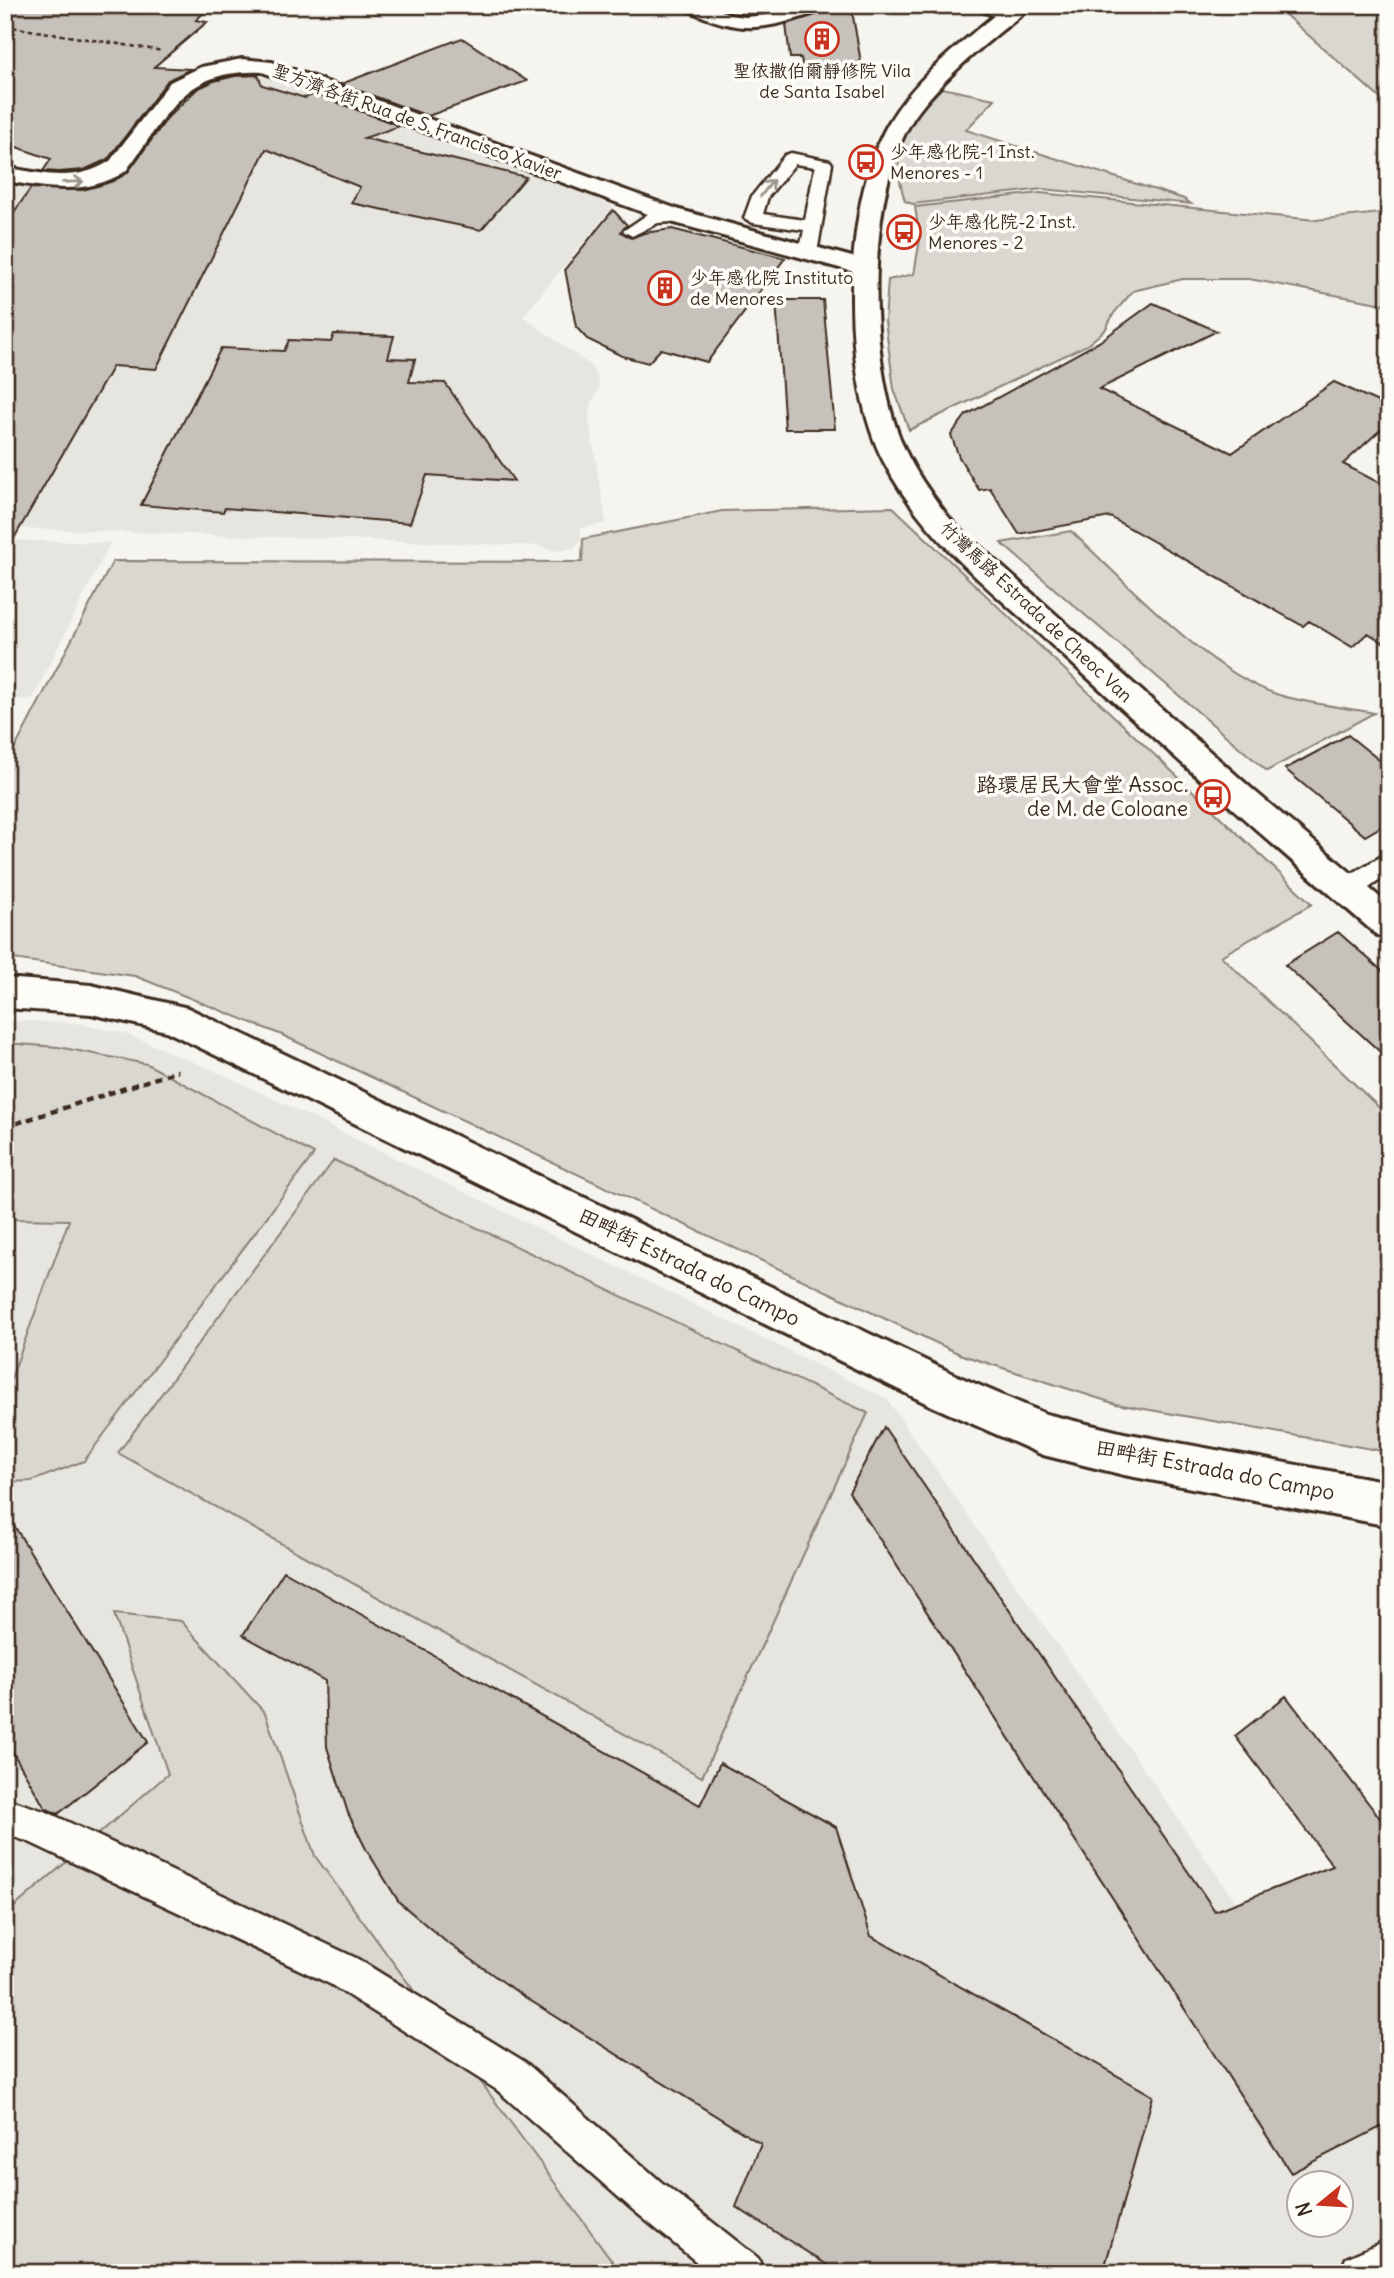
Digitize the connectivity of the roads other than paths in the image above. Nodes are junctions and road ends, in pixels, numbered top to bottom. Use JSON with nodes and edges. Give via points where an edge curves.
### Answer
{"nodes":[{"id":1,"x":693,"y":5,"type":"edge"},
{"id":2,"x":821,"y":5,"type":"edge"},
{"id":3,"x":1005,"y":9,"type":"edge"},
{"id":4,"x":5,"y":174,"type":"edge"},
{"id":5,"x":813,"y":226,"type":"junction"},
{"id":6,"x":808,"y":253,"type":"junction"},
{"id":7,"x":865,"y":268,"type":"junction"},
{"id":8,"x":1389,"y":861,"type":"edge"},
{"id":9,"x":1346,"y":889,"type":"junction"},
{"id":10,"x":1389,"y":926,"type":"edge"},
{"id":11,"x":5,"y":993,"type":"edge"},
{"id":12,"x":1389,"y":1504,"type":"edge"},
{"id":13,"x":5,"y":1816,"type":"edge"},
{"id":14,"x":1389,"y":2260,"type":"edge"},
{"id":15,"x":743,"y":2273,"type":"edge"},
{"id":16,"x":1361,"y":2273,"type":"edge"}],
"edges":[{"from":1,"to":2,"type":"main road","via":[[731,22],[746,23]]},
{"from":3,"to":7,"type":"main road","name":"竹灣馬路 Estrada de Cheoc Van","via":[[915,102],[897,127],[878,178]]},
{"from":4,"to":6,"type":"main road","name":"聖方濟各街 Rua de S. Francisco Xavier","one_way":true,"via":[[76,183],[107,174],[178,87],[206,71],[244,65],[282,71],[679,217]]},
{"from":5,"to":5,"type":"lane","one_way":true,"via":[[754,218],[760,196],[791,158],[824,164]]},
{"from":5,"to":6,"type":"lane"},
{"from":6,"to":7,"type":"main road","name":"聖方濟各街 Rua de S. Francisco Xavier"},
{"from":7,"to":9,"type":"main road","name":"竹灣馬路 Estrada de Cheoc Van","via":[[871,381],[879,420],[909,484],[937,521]]},
{"from":8,"to":9,"type":"lane"},
{"from":9,"to":10,"type":"main road","name":"竹灣馬路 Estrada de Cheoc Van"},
{"from":11,"to":12,"type":"main road","name":"田畔街 Estrada do Campo","via":[[69,996],[176,1018],[947,1392],[1044,1434],[1124,1454]]},
{"from":13,"to":15,"type":"lane","via":[[34,1825],[343,1971],[511,2076]]},
{"from":14,"to":16,"type":"lane"}]}
